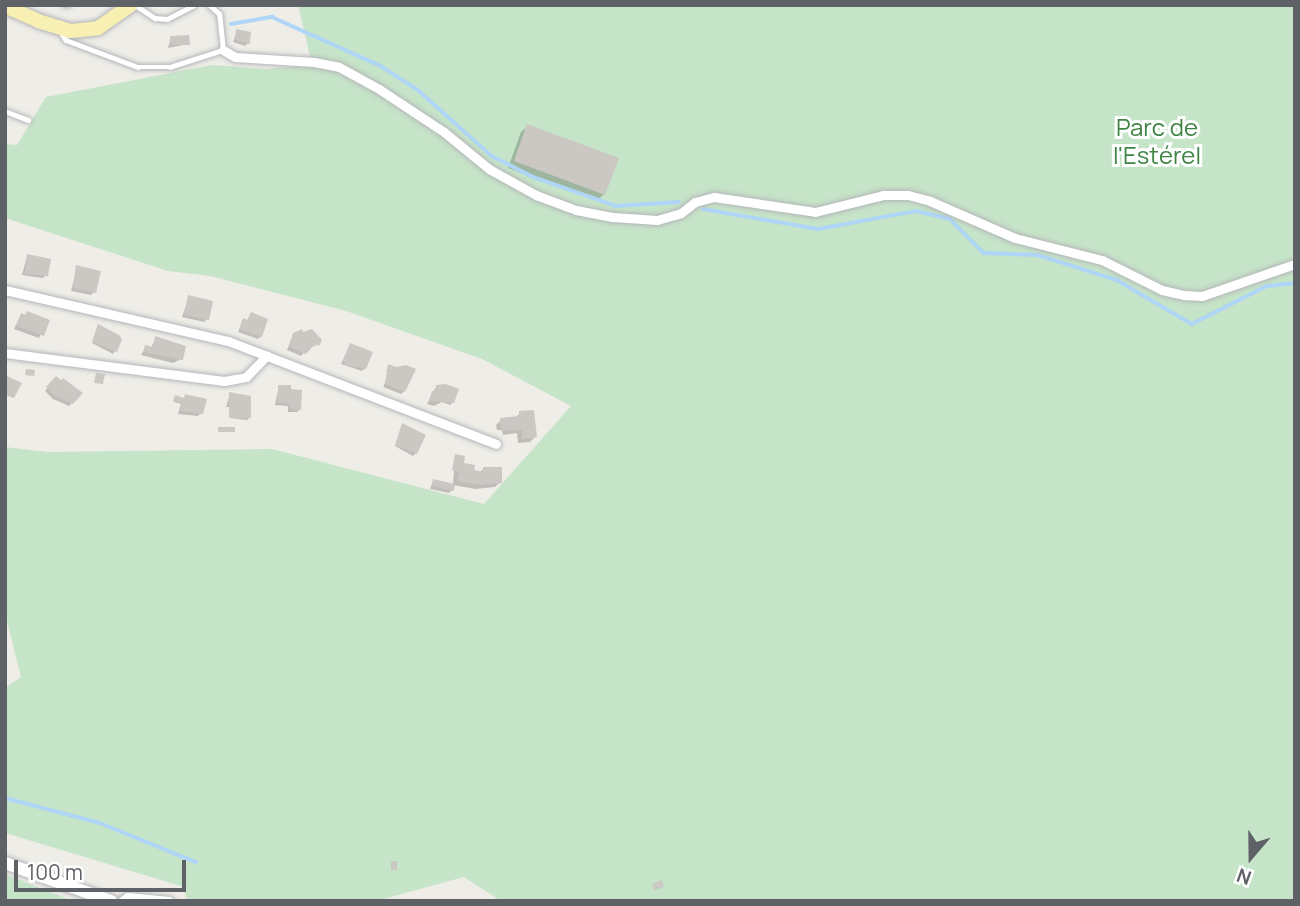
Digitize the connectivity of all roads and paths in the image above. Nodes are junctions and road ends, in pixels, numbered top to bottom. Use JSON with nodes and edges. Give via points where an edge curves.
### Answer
{"nodes":[{"id":1,"x":133,"y":5,"type":"edge"},
{"id":2,"x":194,"y":5,"type":"edge"},
{"id":3,"x":209,"y":5,"type":"edge"},
{"id":4,"x":5,"y":6,"type":"edge"},
{"id":5,"x":59,"y":29,"type":"junction"},
{"id":6,"x":223,"y":50,"type":"junction"},
{"id":7,"x":5,"y":111,"type":"edge"},
{"id":8,"x":28,"y":120,"type":"dead end"},
{"id":9,"x":1295,"y":264,"type":"edge"},
{"id":10,"x":5,"y":290,"type":"edge"},
{"id":11,"x":5,"y":353,"type":"edge"},
{"id":12,"x":267,"y":355,"type":"junction"},
{"id":13,"x":496,"y":444,"type":"dead end"},
{"id":14,"x":5,"y":863,"type":"edge"},
{"id":15,"x":111,"y":901,"type":"edge"},
{"id":16,"x":122,"y":901,"type":"edge"},
{"id":17,"x":169,"y":901,"type":"edge"}],
"edges":[{"from":1,"to":2,"type":"lane","via":[[155,18],[167,19]]},
{"from":1,"to":5,"type":"main road","via":[[98,28]]},
{"from":3,"to":6,"type":"lane","via":[[219,14]]},
{"from":4,"to":5,"type":"main road"},
{"from":5,"to":6,"type":"lane","via":[[66,40],[138,67],[170,67]]},
{"from":6,"to":9,"type":"street","via":[[235,57],[339,67],[443,132],[489,169],[536,195],[613,217],[657,220],[714,197],[815,212],[883,195],[908,195],[1015,238],[1102,260],[1162,290],[1184,295],[1202,296]]},
{"from":7,"to":8,"type":"lane"},
{"from":10,"to":12,"type":"street","via":[[228,341]]},
{"from":11,"to":12,"type":"street","via":[[225,381],[246,377]]},
{"from":12,"to":13,"type":"street"},
{"from":14,"to":15,"type":"main road"},
{"from":16,"to":17,"type":"street","via":[[128,897]]}]}
